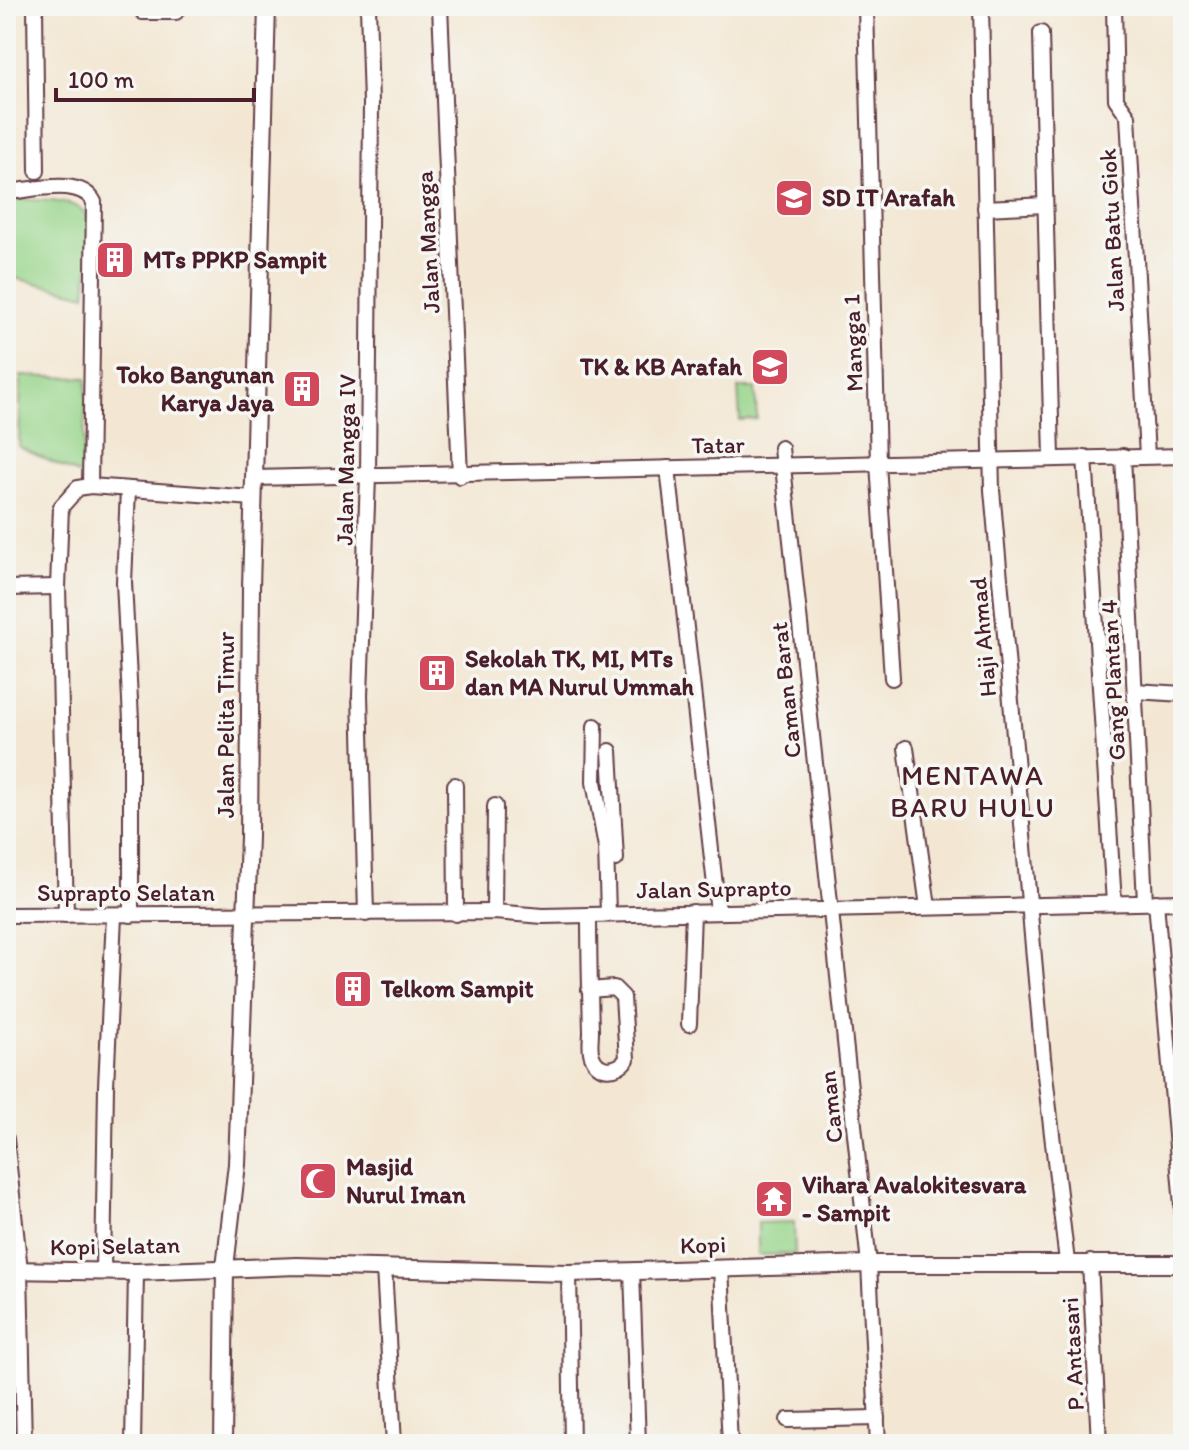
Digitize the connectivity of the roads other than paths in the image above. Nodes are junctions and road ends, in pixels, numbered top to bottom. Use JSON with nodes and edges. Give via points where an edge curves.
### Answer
{"nodes":[{"id":1,"x":35,"y":6,"type":"edge"},
{"id":2,"x":139,"y":6,"type":"edge"},
{"id":3,"x":267,"y":6,"type":"edge"},
{"id":4,"x":368,"y":6,"type":"edge"},
{"id":5,"x":440,"y":6,"type":"edge"},
{"id":6,"x":866,"y":6,"type":"edge"},
{"id":7,"x":981,"y":6,"type":"edge"},
{"id":8,"x":1114,"y":6,"type":"edge"},
{"id":9,"x":176,"y":12,"type":"dead end"},
{"id":10,"x":1041,"y":33,"type":"dead end"},
{"id":11,"x":37,"y":171,"type":"dead end"},
{"id":12,"x":6,"y":192,"type":"edge"},
{"id":13,"x":1045,"y":205,"type":"junction"},
{"id":14,"x":985,"y":208,"type":"junction"},
{"id":15,"x":781,"y":448,"type":"dead end"},
{"id":16,"x":1123,"y":456,"type":"junction"},
{"id":17,"x":1147,"y":456,"type":"junction"},
{"id":18,"x":1183,"y":456,"type":"edge"},
{"id":19,"x":1085,"y":457,"type":"junction"},
{"id":20,"x":1052,"y":458,"type":"junction"},
{"id":21,"x":991,"y":459,"type":"junction"},
{"id":22,"x":878,"y":463,"type":"junction"},
{"id":23,"x":782,"y":466,"type":"junction"},
{"id":24,"x":668,"y":468,"type":"junction"},
{"id":25,"x":460,"y":476,"type":"junction"},
{"id":26,"x":368,"y":477,"type":"junction"},
{"id":27,"x":254,"y":478,"type":"junction"},
{"id":28,"x":90,"y":486,"type":"junction"},
{"id":29,"x":128,"y":490,"type":"junction"},
{"id":30,"x":253,"y":498,"type":"junction"},
{"id":31,"x":58,"y":587,"type":"junction"},
{"id":32,"x":6,"y":588,"type":"edge"},
{"id":33,"x":892,"y":678,"type":"dead end"},
{"id":34,"x":1135,"y":691,"type":"junction"},
{"id":35,"x":1183,"y":694,"type":"edge"},
{"id":36,"x":595,"y":726,"type":"dead end"},
{"id":37,"x":906,"y":748,"type":"dead end"},
{"id":38,"x":610,"y":751,"type":"dead end"},
{"id":39,"x":455,"y":785,"type":"dead end"},
{"id":40,"x":495,"y":806,"type":"dead end"},
{"id":41,"x":1150,"y":902,"type":"junction"},
{"id":42,"x":1183,"y":902,"type":"edge"},
{"id":43,"x":1114,"y":903,"type":"junction"},
{"id":44,"x":1029,"y":905,"type":"junction"},
{"id":45,"x":928,"y":907,"type":"junction"},
{"id":46,"x":832,"y":909,"type":"junction"},
{"id":47,"x":494,"y":912,"type":"junction"},
{"id":48,"x":693,"y":912,"type":"junction"},
{"id":49,"x":718,"y":912,"type":"junction"},
{"id":50,"x":366,"y":914,"type":"junction"},
{"id":51,"x":456,"y":914,"type":"junction"},
{"id":52,"x":613,"y":914,"type":"junction"},
{"id":53,"x":6,"y":915,"type":"edge"},
{"id":54,"x":66,"y":915,"type":"junction"},
{"id":55,"x":131,"y":915,"type":"junction"},
{"id":56,"x":246,"y":915,"type":"junction"},
{"id":57,"x":589,"y":915,"type":"junction"},
{"id":58,"x":114,"y":916,"type":"junction"},
{"id":59,"x":589,"y":990,"type":"junction"},
{"id":60,"x":689,"y":1024,"type":"dead end"},
{"id":61,"x":6,"y":1139,"type":"edge"},
{"id":62,"x":1183,"y":1217,"type":"edge"},
{"id":63,"x":1067,"y":1262,"type":"junction"},
{"id":64,"x":1090,"y":1262,"type":"junction"},
{"id":65,"x":869,"y":1264,"type":"junction"},
{"id":66,"x":1183,"y":1264,"type":"edge"},
{"id":67,"x":225,"y":1267,"type":"junction"},
{"id":68,"x":384,"y":1268,"type":"junction"},
{"id":69,"x":721,"y":1268,"type":"junction"},
{"id":70,"x":13,"y":1270,"type":"edge"},
{"id":71,"x":103,"y":1271,"type":"junction"},
{"id":72,"x":632,"y":1271,"type":"junction"},
{"id":73,"x":136,"y":1272,"type":"junction"},
{"id":74,"x":569,"y":1273,"type":"junction"},
{"id":75,"x":877,"y":1418,"type":"junction"},
{"id":76,"x":788,"y":1420,"type":"dead end"},
{"id":77,"x":24,"y":1444,"type":"edge"},
{"id":78,"x":133,"y":1444,"type":"edge"},
{"id":79,"x":223,"y":1444,"type":"edge"},
{"id":80,"x":394,"y":1444,"type":"edge"},
{"id":81,"x":572,"y":1444,"type":"edge"},
{"id":82,"x":638,"y":1444,"type":"edge"},
{"id":83,"x":730,"y":1444,"type":"edge"},
{"id":84,"x":878,"y":1444,"type":"edge"},
{"id":85,"x":1099,"y":1444,"type":"edge"}],
"edges":[{"from":1,"to":11,"type":"street"},
{"from":2,"to":9,"type":"street","via":[[143,12]]},
{"from":3,"to":27,"type":"street","name":"Jalan Pelita Timur"},
{"from":4,"to":26,"type":"street","name":"Jalan Mangga IV"},
{"from":5,"to":25,"type":"street","name":"Jalan Mangga"},
{"from":6,"to":22,"type":"street","name":"Mangga 1"},
{"from":7,"to":14,"type":"street","name":"Haji Ahmad"},
{"from":8,"to":17,"type":"street","name":"Jalan Batu Giok","via":[[1116,99],[1128,116]]},
{"from":10,"to":13,"type":"street"},
{"from":12,"to":28,"type":"street","via":[[75,187],[94,202]]},
{"from":13,"to":14,"type":"street"},
{"from":13,"to":20,"type":"street"},
{"from":14,"to":21,"type":"street","name":"Haji Ahmad"},
{"from":15,"to":23,"type":"street","name":"Caman Barat"},
{"from":16,"to":17,"type":"street","name":"Tatar"},
{"from":16,"to":19,"type":"street","name":"Tatar"},
{"from":16,"to":34,"type":"street","name":"Gang Plantan 4"},
{"from":17,"to":18,"type":"street","name":"Tatar"},
{"from":19,"to":20,"type":"street","name":"Tatar"},
{"from":19,"to":43,"type":"street"},
{"from":20,"to":21,"type":"street","name":"Tatar"},
{"from":21,"to":22,"type":"street","name":"Tatar"},
{"from":21,"to":44,"type":"street","name":"Haji Ahmad"},
{"from":22,"to":23,"type":"street","name":"Tatar"},
{"from":22,"to":33,"type":"street","name":"Mangga 1"},
{"from":23,"to":24,"type":"street","name":"Tatar"},
{"from":23,"to":46,"type":"street","name":"Caman Barat"},
{"from":24,"to":25,"type":"street","name":"Tatar"},
{"from":24,"to":49,"type":"street"},
{"from":25,"to":26,"type":"street","name":"Tatar"},
{"from":26,"to":27,"type":"street","name":"Tatar"},
{"from":26,"to":50,"type":"street","name":"Jalan Mangga IV","via":[[360,695]]},
{"from":27,"to":30,"type":"street","name":"Jalan Pelita Timur"},
{"from":28,"to":29,"type":"street"},
{"from":28,"to":31,"type":"street","via":[[78,488],[61,507]]},
{"from":29,"to":30,"type":"street"},
{"from":29,"to":55,"type":"street","via":[[124,582],[131,720]]},
{"from":30,"to":56,"type":"street","name":"Jalan Pelita Timur"},
{"from":31,"to":32,"type":"street"},
{"from":31,"to":54,"type":"street"},
{"from":34,"to":35,"type":"street"},
{"from":34,"to":41,"type":"street","name":"Gang Plantan 4"},
{"from":36,"to":52,"type":"street","via":[[594,782]]},
{"from":37,"to":45,"type":"street"},
{"from":38,"to":52,"type":"street"},
{"from":39,"to":51,"type":"street"},
{"from":40,"to":47,"type":"street"},
{"from":41,"to":42,"type":"street","name":"Jalan Suprapto"},
{"from":41,"to":43,"type":"street","name":"Jalan Suprapto"},
{"from":41,"to":62,"type":"street","name":"Gang Plantan 4"},
{"from":43,"to":44,"type":"street","name":"Jalan Suprapto"},
{"from":44,"to":45,"type":"street","name":"Jalan Suprapto"},
{"from":44,"to":63,"type":"street","name":"Haji Ahmad"},
{"from":45,"to":46,"type":"street","name":"Jalan Suprapto"},
{"from":46,"to":49,"type":"street","name":"Jalan Suprapto"},
{"from":46,"to":65,"type":"street","name":"Caman"},
{"from":47,"to":51,"type":"street","name":"Jalan Suprapto"},
{"from":47,"to":57,"type":"street","name":"Jalan Suprapto"},
{"from":48,"to":49,"type":"street","name":"Jalan Suprapto"},
{"from":48,"to":52,"type":"street","name":"Jalan Suprapto"},
{"from":48,"to":60,"type":"street"},
{"from":50,"to":51,"type":"street","name":"Jalan Suprapto"},
{"from":50,"to":56,"type":"street","name":"Jalan Suprapto"},
{"from":52,"to":57,"type":"street","name":"Jalan Suprapto"},
{"from":53,"to":54,"type":"street","name":"Suprapto Selatan"},
{"from":54,"to":58,"type":"street","name":"Suprapto Selatan"},
{"from":55,"to":56,"type":"street","name":"Suprapto Selatan"},
{"from":55,"to":58,"type":"street","name":"Suprapto Selatan"},
{"from":56,"to":67,"type":"street","name":"Jalan Pelita Timur","via":[[237,1164]]},
{"from":57,"to":59,"type":"street"},
{"from":58,"to":71,"type":"street"},
{"from":59,"to":59,"type":"street","via":[[614,988],[623,997],[627,1059],[618,1068],[606,1069],[591,1053]]},
{"from":61,"to":70,"type":"street"},
{"from":63,"to":64,"type":"street","name":"Kopi"},
{"from":63,"to":65,"type":"street","name":"Kopi"},
{"from":64,"to":66,"type":"street","name":"Kopi"},
{"from":64,"to":85,"type":"street","name":"P. Antasari"},
{"from":65,"to":69,"type":"street","name":"Kopi"},
{"from":65,"to":75,"type":"street","name":"Caman"},
{"from":67,"to":68,"type":"street","name":"Kopi"},
{"from":67,"to":73,"type":"street","name":"Kopi Selatan"},
{"from":67,"to":79,"type":"street","name":"Jalan Pelita Timur"},
{"from":68,"to":74,"type":"street","name":"Kopi"},
{"from":68,"to":80,"type":"street"},
{"from":69,"to":72,"type":"street","name":"Kopi"},
{"from":69,"to":83,"type":"street"},
{"from":70,"to":71,"type":"street","name":"Kopi Selatan"},
{"from":70,"to":77,"type":"street"},
{"from":71,"to":73,"type":"street","name":"Kopi Selatan"},
{"from":72,"to":74,"type":"street","name":"Kopi"},
{"from":72,"to":82,"type":"street"},
{"from":73,"to":78,"type":"street"},
{"from":74,"to":81,"type":"street"},
{"from":75,"to":76,"type":"street"},
{"from":75,"to":84,"type":"street","name":"Caman"}]}
